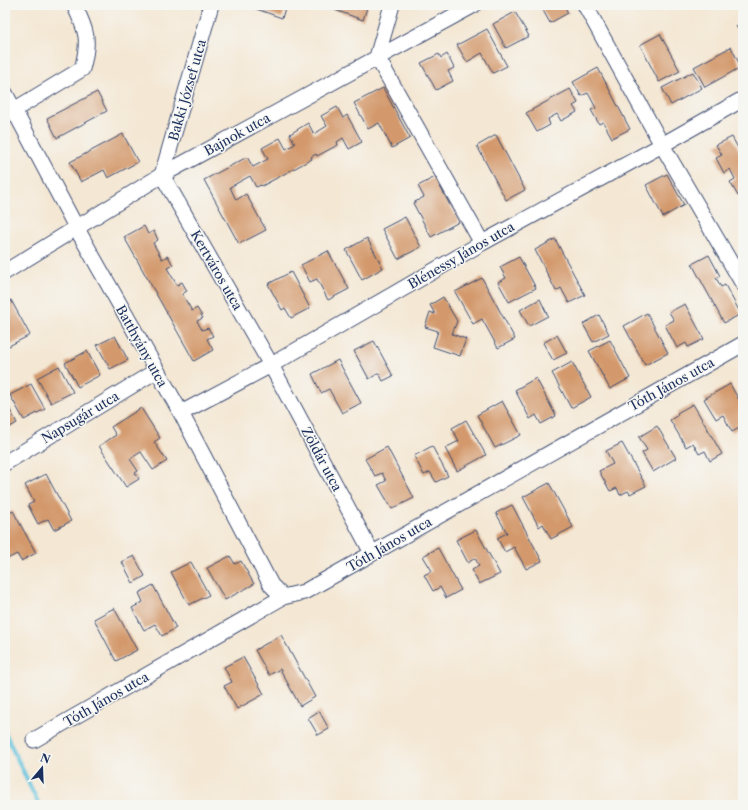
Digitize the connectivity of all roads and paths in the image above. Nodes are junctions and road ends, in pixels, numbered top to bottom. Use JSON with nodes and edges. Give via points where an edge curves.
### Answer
{"nodes":[{"id":1,"x":74,"y":5,"type":"edge"},
{"id":2,"x":211,"y":5,"type":"edge"},
{"id":3,"x":392,"y":5,"type":"edge"},
{"id":4,"x":474,"y":5,"type":"edge"},
{"id":5,"x":585,"y":5,"type":"edge"},
{"id":6,"x":377,"y":57,"type":"junction"},
{"id":7,"x":5,"y":93,"type":"edge"},
{"id":8,"x":743,"y":99,"type":"edge"},
{"id":9,"x":14,"y":110,"type":"junction"},
{"id":10,"x":662,"y":145,"type":"junction"},
{"id":11,"x":162,"y":174,"type":"junction"},
{"id":12,"x":77,"y":229,"type":"junction"},
{"id":13,"x":482,"y":242,"type":"junction"},
{"id":14,"x":5,"y":272,"type":"edge"},
{"id":15,"x":743,"y":284,"type":"edge"},
{"id":16,"x":743,"y":344,"type":"edge"},
{"id":17,"x":272,"y":365,"type":"junction"},
{"id":18,"x":156,"y":371,"type":"junction"},
{"id":19,"x":181,"y":413,"type":"junction"},
{"id":20,"x":5,"y":463,"type":"edge"},
{"id":21,"x":372,"y":553,"type":"junction"},
{"id":22,"x":283,"y":597,"type":"junction"},
{"id":23,"x":34,"y":740,"type":"dead end"}],
"edges":[{"from":1,"to":9,"type":"street","via":[[84,26],[88,49],[82,69]]},
{"from":2,"to":11,"type":"street","name":"Bakki József utca"},
{"from":3,"to":6,"type":"street"},
{"from":4,"to":6,"type":"street","name":"Bajnok utca"},
{"from":5,"to":10,"type":"street"},
{"from":6,"to":11,"type":"street","name":"Bajnok utca"},
{"from":6,"to":13,"type":"street"},
{"from":7,"to":9,"type":"street","name":"Batthyány utca"},
{"from":8,"to":10,"type":"street","name":"Blénessy János utca"},
{"from":9,"to":12,"type":"street","name":"Batthyány utca"},
{"from":10,"to":13,"type":"street","name":"Blénessy János utca"},
{"from":10,"to":15,"type":"street"},
{"from":11,"to":12,"type":"street","name":"Bajnok utca"},
{"from":11,"to":17,"type":"street","name":"Kertváros utca"},
{"from":12,"to":14,"type":"street","name":"Bajnok utca"},
{"from":12,"to":18,"type":"street","name":"Batthyány utca"},
{"from":13,"to":17,"type":"street","name":"Blénessy János utca"},
{"from":16,"to":21,"type":"street","name":"Tóth János utca"},
{"from":17,"to":19,"type":"street","name":"Blénessy János utca"},
{"from":17,"to":21,"type":"street","name":"Zöldár utca"},
{"from":18,"to":19,"type":"street","name":"Batthyány utca"},
{"from":18,"to":20,"type":"street","name":"Napsugár utca"},
{"from":19,"to":22,"type":"street","name":"Batthyány utca","via":[[271,585]]},
{"from":21,"to":22,"type":"street","name":"Tóth János utca","via":[[304,592]]},
{"from":22,"to":23,"type":"street","name":"Tóth János utca"}]}
